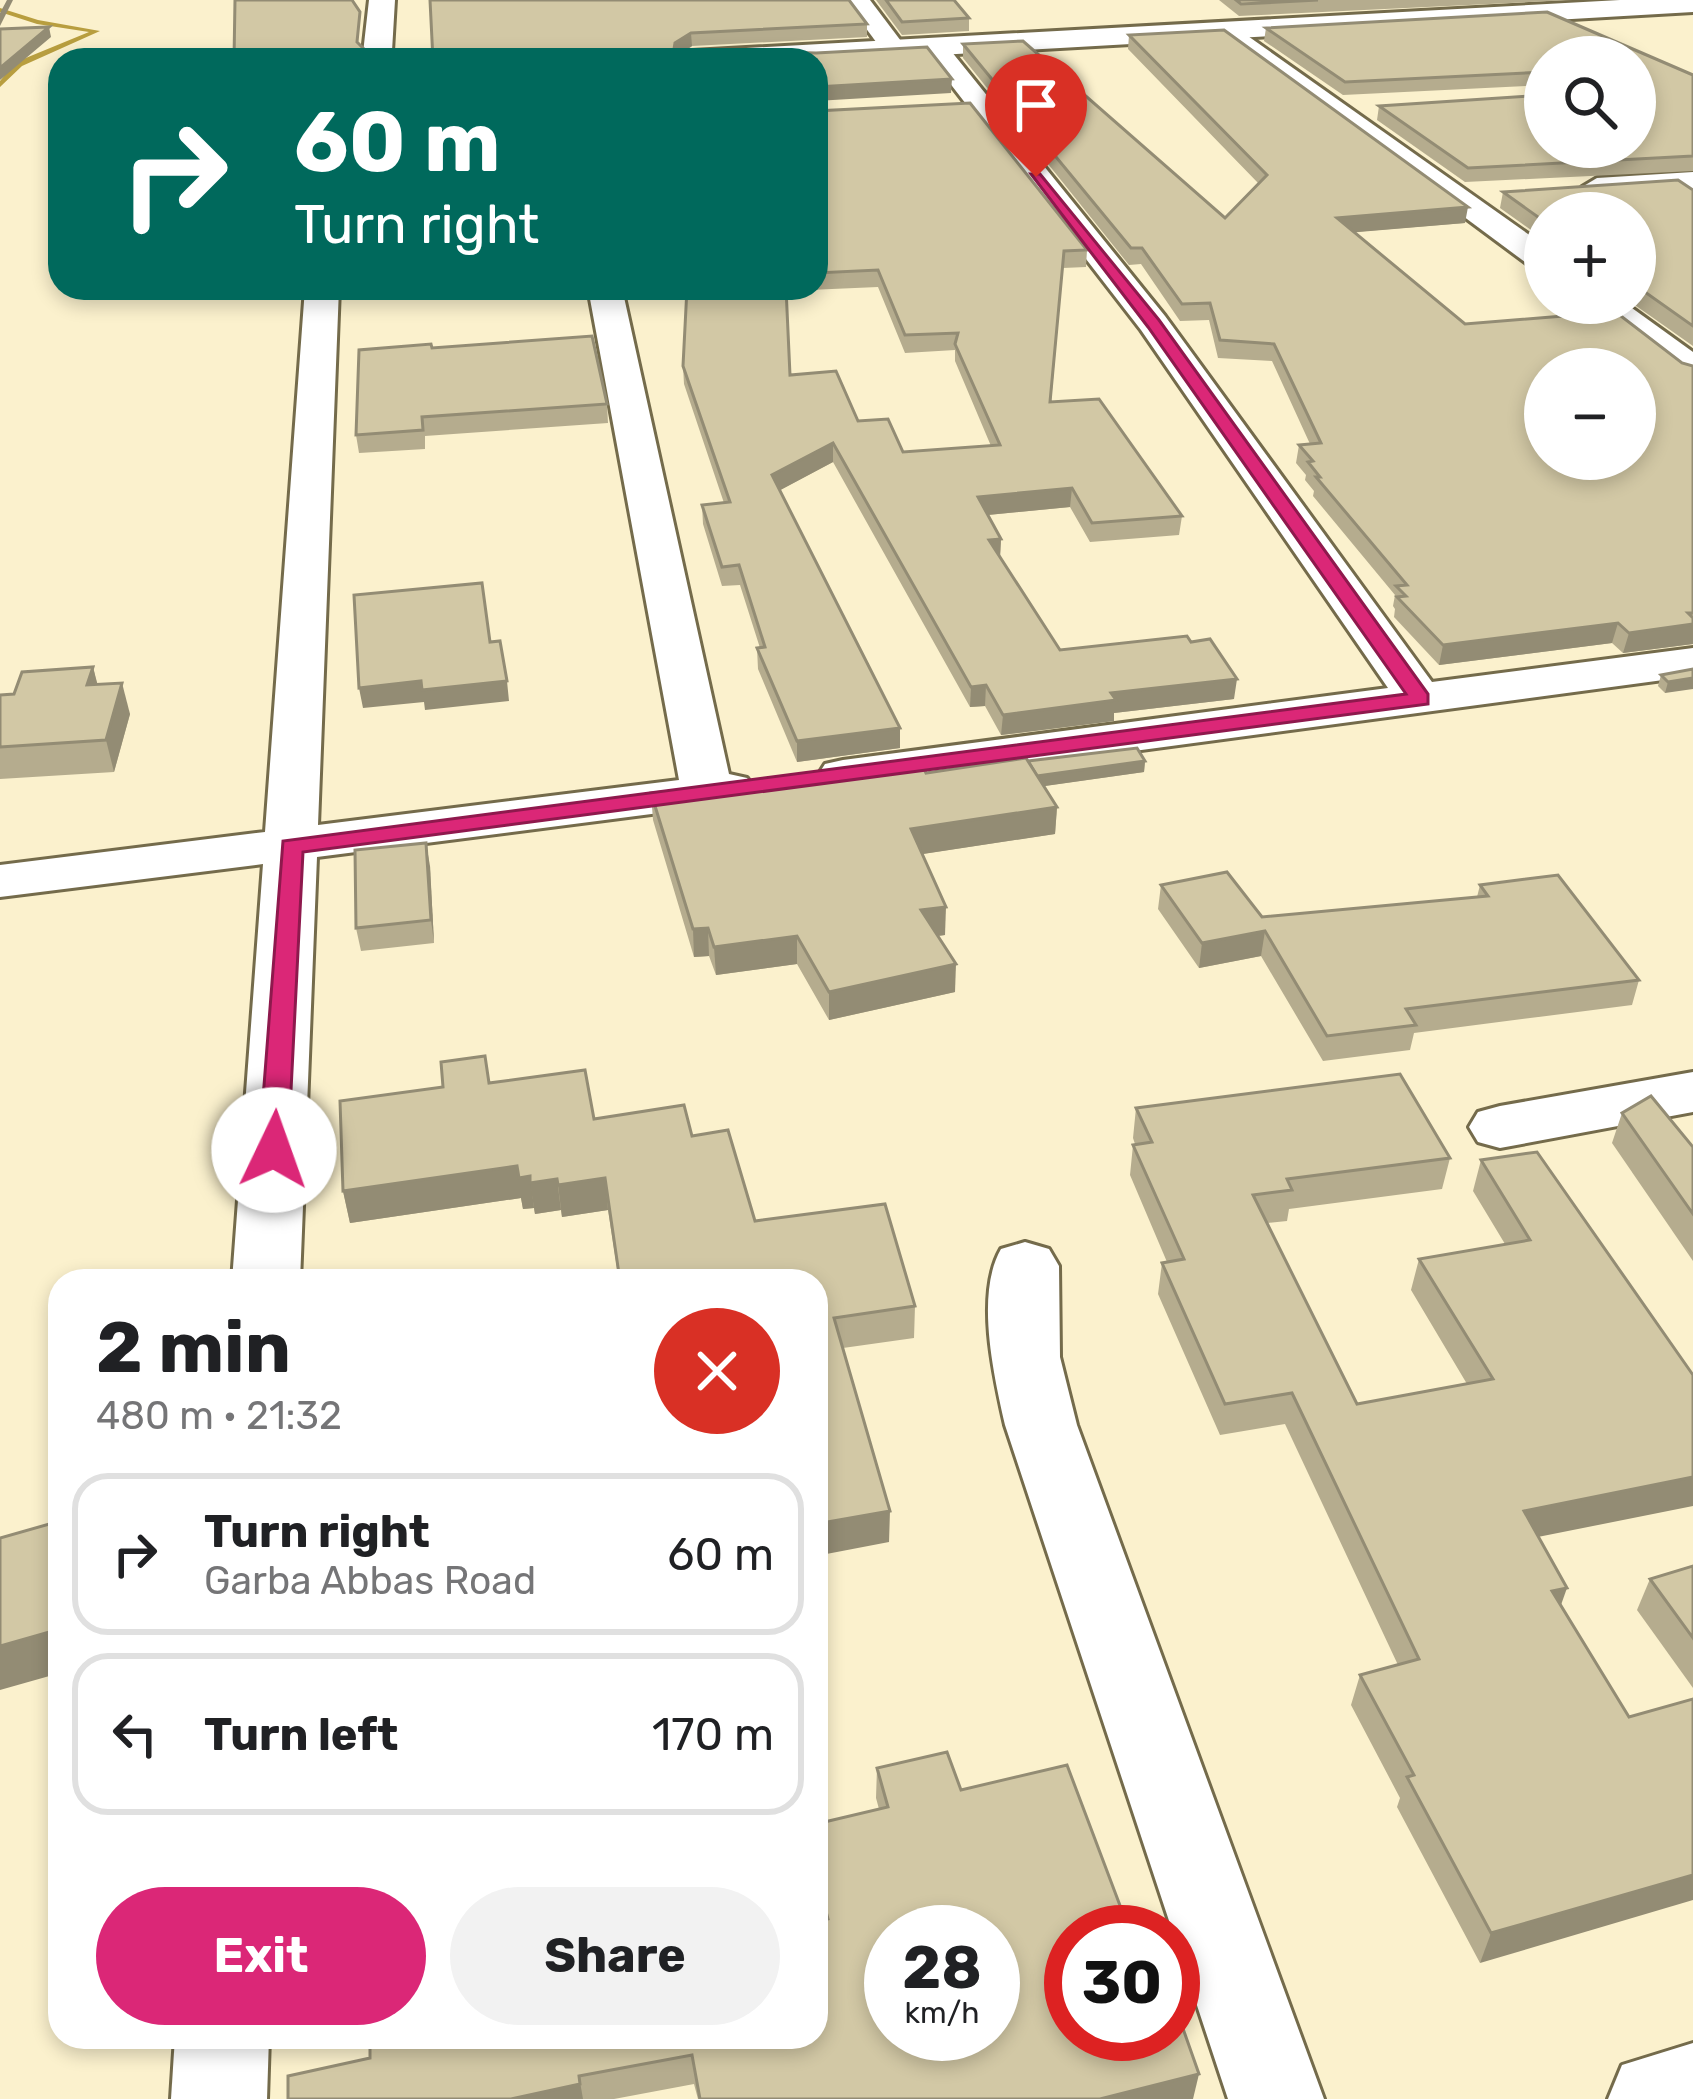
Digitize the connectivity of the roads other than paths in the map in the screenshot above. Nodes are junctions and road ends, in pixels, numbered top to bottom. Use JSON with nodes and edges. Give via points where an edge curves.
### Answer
{"nodes":[{"id":1,"x":382,"y":0,"type":"edge"},
{"id":2,"x":857,"y":0,"type":"edge"},
{"id":3,"x":1693,"y":4,"type":"edge"},
{"id":4,"x":1547,"y":12,"type":"junction"},
{"id":5,"x":1228,"y":29,"type":"junction"},
{"id":6,"x":1603,"y":36,"type":"edge"},
{"id":7,"x":934,"y":46,"type":"junction"},
{"id":8,"x":377,"y":48,"type":"edge"},
{"id":9,"x":894,"y":49,"type":"junction"},
{"id":10,"x":828,"y":53,"type":"edge"},
{"id":11,"x":1381,"y":106,"type":"edge"},
{"id":12,"x":1334,"y":109,"type":"junction"},
{"id":13,"x":1679,"y":182,"type":"edge"},
{"id":14,"x":1572,"y":189,"type":"edge"},
{"id":15,"x":1503,"y":194,"type":"edge"},
{"id":16,"x":1457,"y":197,"type":"junction"},
{"id":17,"x":1693,"y":200,"type":"edge"},
{"id":18,"x":1524,"y":246,"type":"edge"},
{"id":19,"x":321,"y":300,"type":"edge"},
{"id":20,"x":608,"y":300,"type":"edge"},
{"id":21,"x":1693,"y":322,"type":"edge"},
{"id":22,"x":1631,"y":324,"type":"edge"},
{"id":23,"x":1635,"y":327,"type":"junction"},
{"id":24,"x":1693,"y":369,"type":"edge"},
{"id":25,"x":1693,"y":662,"type":"edge"},
{"id":26,"x":1420,"y":699,"type":"junction"},
{"id":27,"x":707,"y":792,"type":"junction"},
{"id":28,"x":291,"y":846,"type":"junction"},
{"id":29,"x":0,"y":881,"type":"edge"},
{"id":30,"x":1693,"y":1092,"type":"edge"},
{"id":31,"x":1500,"y":1127,"type":"dead end"},
{"id":32,"x":1025,"y":1266,"type":"dead end"},
{"id":33,"x":267,"y":1269,"type":"edge"},
{"id":34,"x":221,"y":2049,"type":"edge"},
{"id":35,"x":1693,"y":2091,"type":"edge"},
{"id":36,"x":219,"y":2099,"type":"edge"},
{"id":37,"x":1276,"y":2099,"type":"edge"},
{"id":38,"x":1656,"y":2099,"type":"edge"}],
"edges":[{"from":1,"to":8,"type":"street"},
{"from":2,"to":9,"type":"street"},
{"from":3,"to":4,"type":"street"},
{"from":4,"to":5,"type":"street"},
{"from":4,"to":6,"type":"street"},
{"from":5,"to":7,"type":"street"},
{"from":5,"to":12,"type":"street"},
{"from":7,"to":9,"type":"street"},
{"from":7,"to":26,"type":"street","via":[[965,105],[1154,323]]},
{"from":9,"to":10,"type":"street"},
{"from":11,"to":12,"type":"street"},
{"from":12,"to":16,"type":"street"},
{"from":13,"to":14,"type":"street"},
{"from":13,"to":17,"type":"street"},
{"from":15,"to":16,"type":"street"},
{"from":16,"to":18,"type":"street"},
{"from":19,"to":28,"type":"street"},
{"from":20,"to":27,"type":"street"},
{"from":21,"to":23,"type":"street"},
{"from":22,"to":23,"type":"street"},
{"from":23,"to":24,"type":"street"},
{"from":25,"to":26,"type":"street"},
{"from":26,"to":27,"type":"street"},
{"from":27,"to":28,"type":"street"},
{"from":28,"to":29,"type":"street"},
{"from":28,"to":33,"type":"street"},
{"from":30,"to":31,"type":"street"},
{"from":32,"to":37,"type":"street","via":[[1025,1357],[1041,1425]]},
{"from":34,"to":36,"type":"street"},
{"from":35,"to":38,"type":"street"}]}
